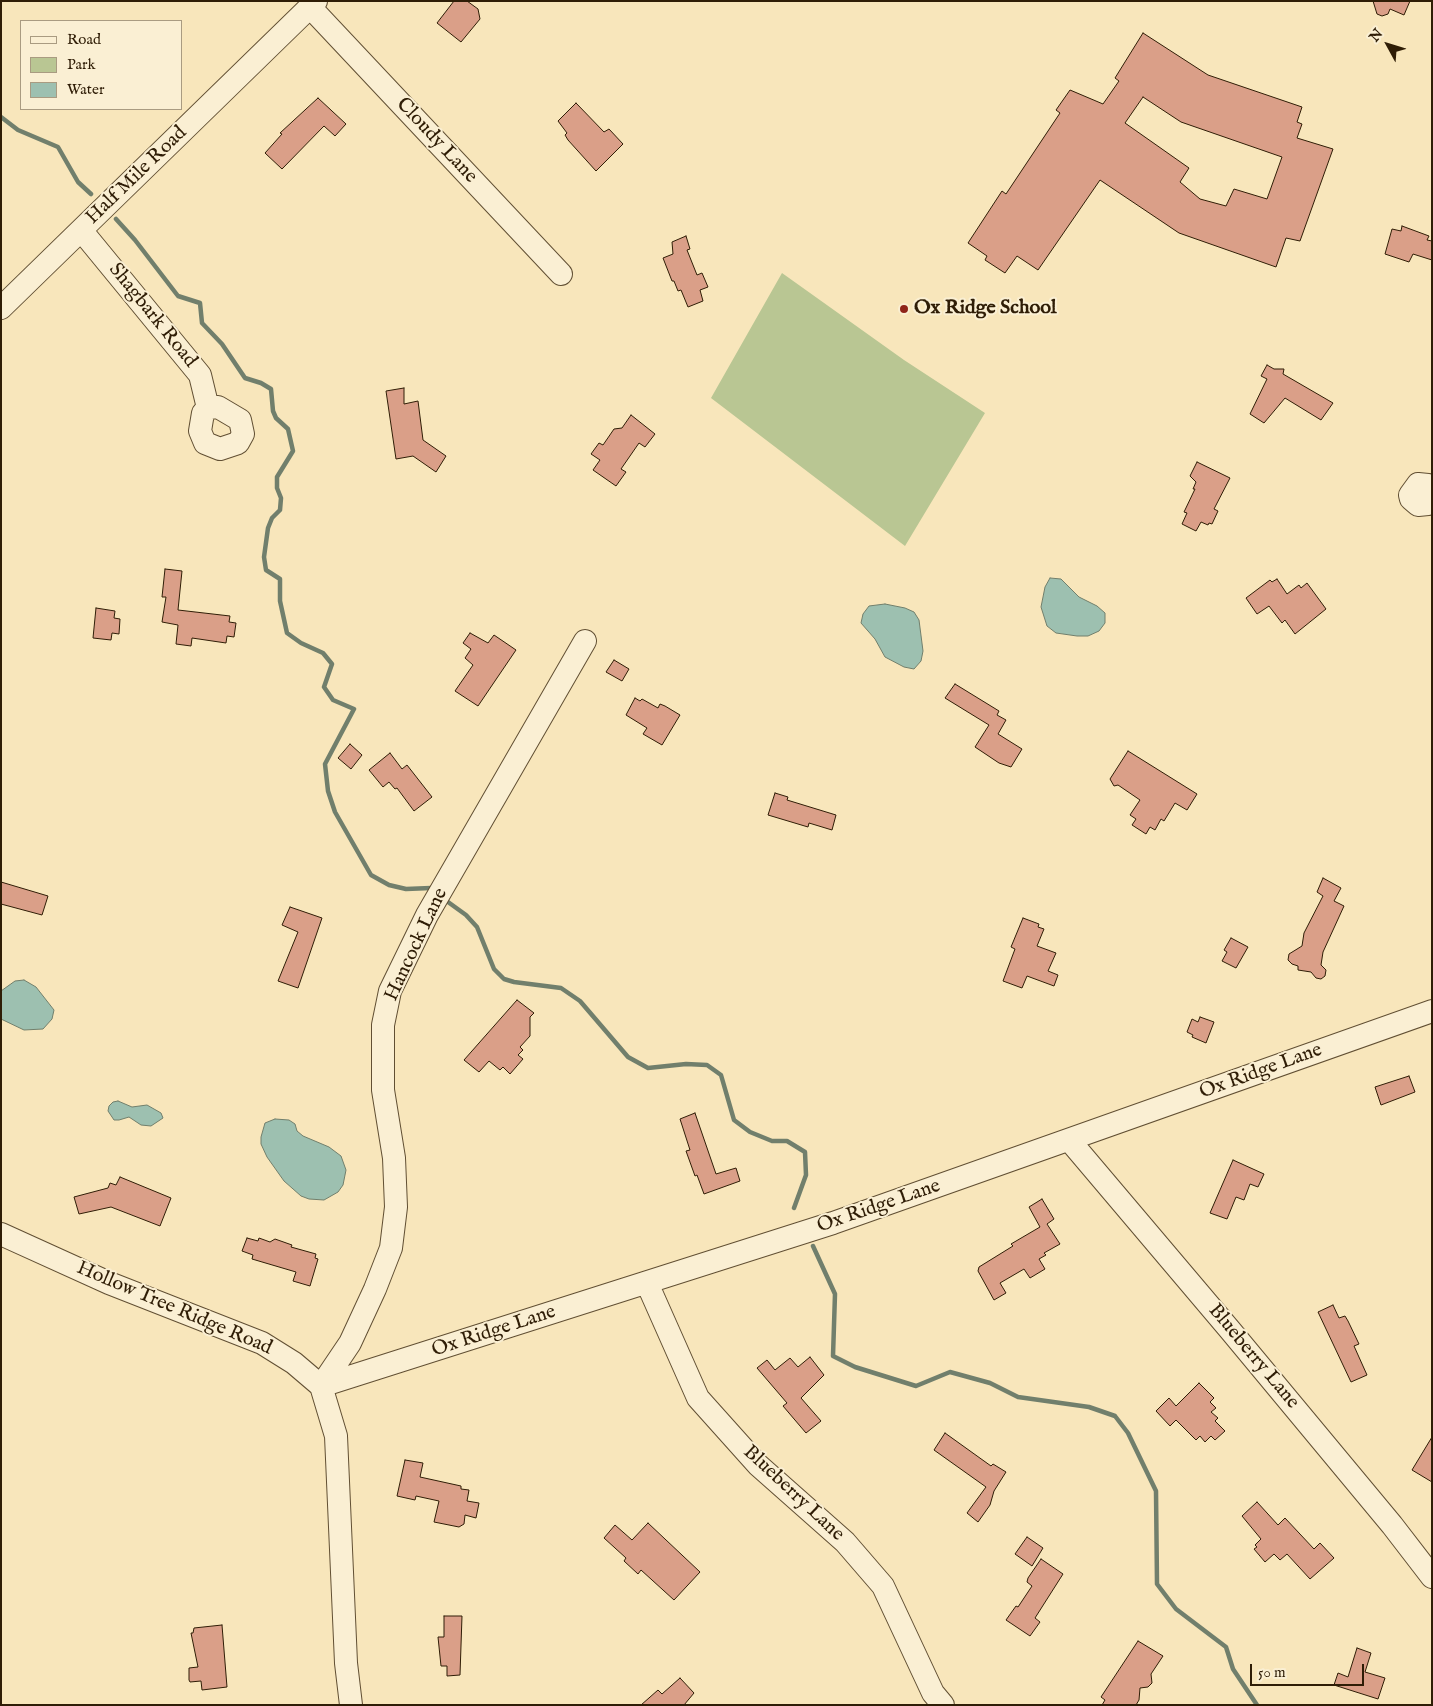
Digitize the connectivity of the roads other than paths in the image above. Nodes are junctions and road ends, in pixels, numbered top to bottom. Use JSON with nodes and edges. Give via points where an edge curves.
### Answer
{"nodes":[{"id":1,"x":313,"y":5,"type":"edge"},
{"id":2,"x":81,"y":230,"type":"junction"},
{"id":3,"x":561,"y":274,"type":"dead end"},
{"id":4,"x":1,"y":308,"type":"edge"},
{"id":5,"x":208,"y":408,"type":"dead end"},
{"id":6,"x":1432,"y":489,"type":"edge"},
{"id":7,"x":1432,"y":500,"type":"edge"},
{"id":8,"x":585,"y":641,"type":"dead end"},
{"id":9,"x":1432,"y":1011,"type":"edge"},
{"id":10,"x":1070,"y":1141,"type":"junction"},
{"id":11,"x":1,"y":1234,"type":"edge"},
{"id":12,"x":647,"y":1282,"type":"junction"},
{"id":13,"x":322,"y":1386,"type":"junction"},
{"id":14,"x":1432,"y":1577,"type":"edge"},
{"id":15,"x":351,"y":1705,"type":"edge"},
{"id":16,"x":943,"y":1705,"type":"edge"}],
"edges":[{"from":1,"to":2,"type":"street","name":"Half Mile Road"},
{"from":1,"to":3,"type":"street","name":"Cloudy Lane"},
{"from":2,"to":4,"type":"street","name":"Half Mile Road"},
{"from":2,"to":5,"type":"street","name":"Shagbark Road","via":[[200,375]]},
{"from":6,"to":7,"type":"street","via":[[1418,484],[1410,495],[1418,505]]},
{"from":8,"to":13,"type":"street","name":"Hancock Lane","via":[[428,915],[390,991],[384,1025],[383,1090],[394,1158],[396,1207],[391,1248],[350,1344]]},
{"from":9,"to":10,"type":"street","name":"Ox Ridge Lane"},
{"from":10,"to":12,"type":"street","name":"Ox Ridge Lane","via":[[842,1220]]},
{"from":10,"to":14,"type":"street","name":"Blueberry Lane","via":[[1224,1322]]},
{"from":11,"to":13,"type":"street","name":"Hollow Tree Ridge Road","via":[[109,1283],[262,1344],[294,1363]]},
{"from":12,"to":13,"type":"street","name":"Ox Ridge Lane"},
{"from":12,"to":16,"type":"street","name":"Blueberry Lane","via":[[698,1398],[758,1465],[845,1542],[883,1586],[933,1693]]},
{"from":13,"to":15,"type":"street","via":[[336,1436],[346,1663]]}]}
